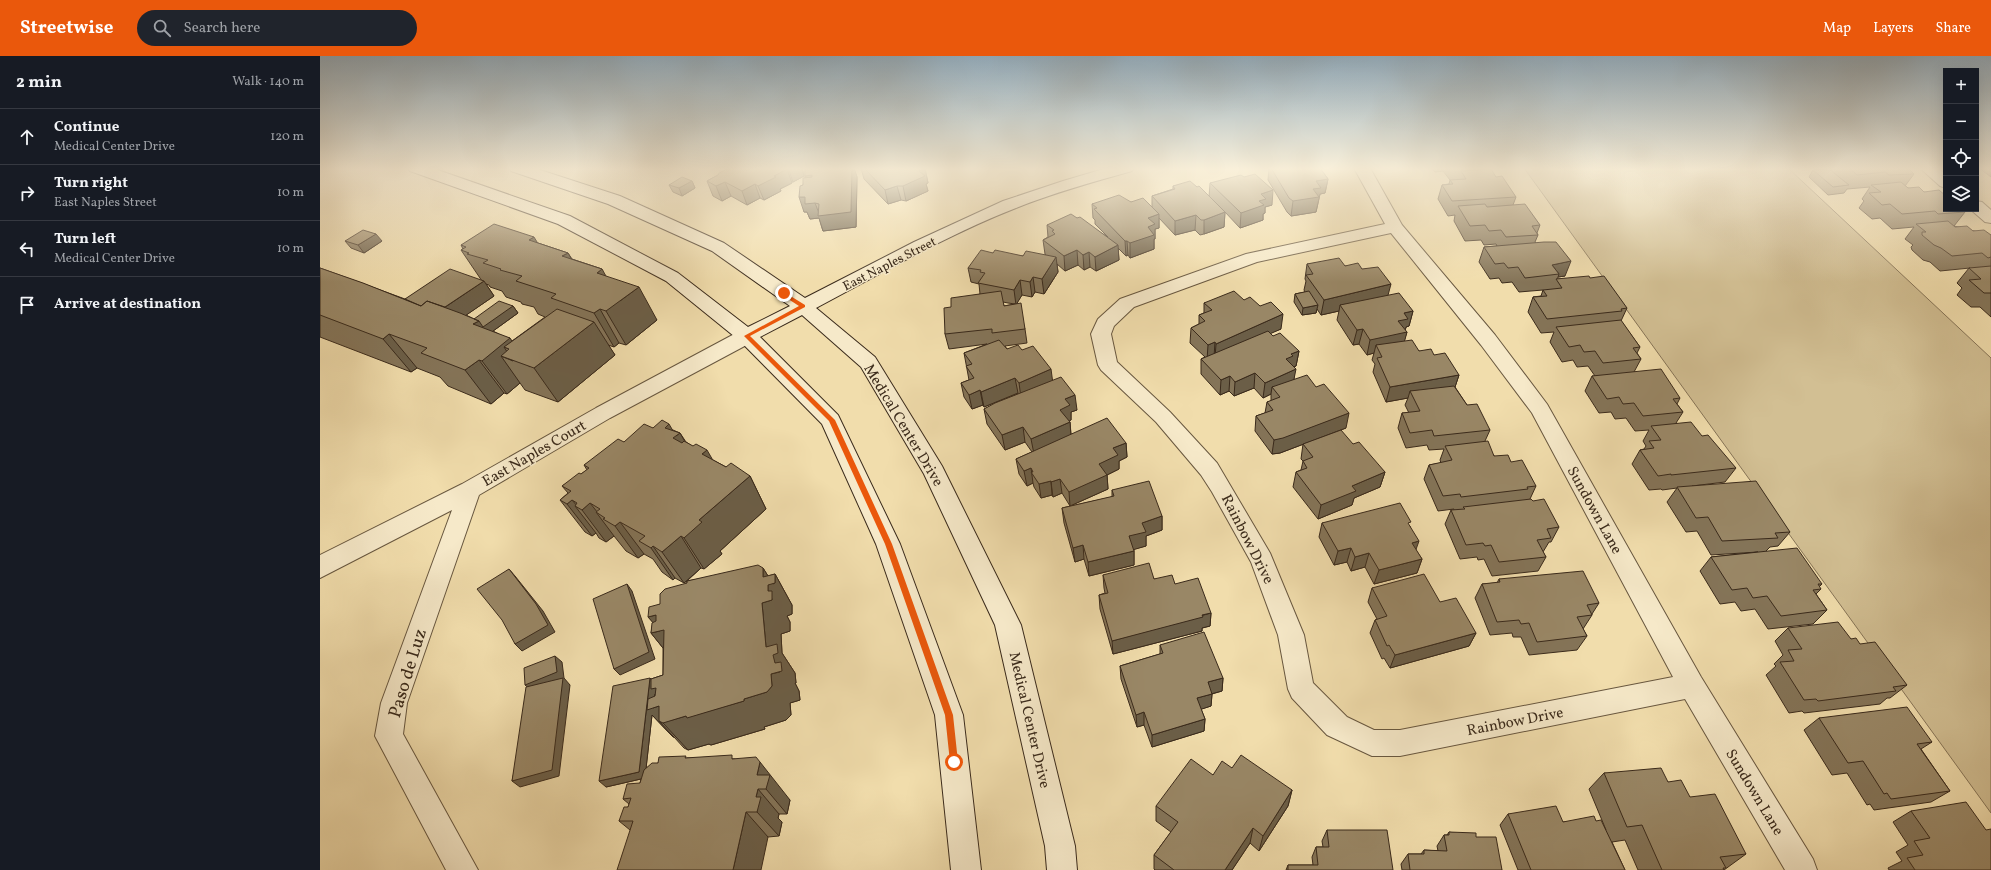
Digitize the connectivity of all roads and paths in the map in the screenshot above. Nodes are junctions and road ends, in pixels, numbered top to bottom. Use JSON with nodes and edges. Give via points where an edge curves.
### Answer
{"nodes":[{"id":1,"x":524,"y":206,"type":"edge"},
{"id":2,"x":627,"y":206,"type":"edge"},
{"id":3,"x":1007,"y":206,"type":"edge"},
{"id":4,"x":1383,"y":206,"type":"edge"},
{"id":5,"x":1979,"y":208,"type":"edge"},
{"id":6,"x":1991,"y":218,"type":"edge"},
{"id":7,"x":1395,"y":227,"type":"junction"},
{"id":8,"x":803,"y":306,"type":"junction"},
{"id":9,"x":747,"y":336,"type":"junction"},
{"id":10,"x":470,"y":490,"type":"junction"},
{"id":11,"x":320,"y":568,"type":"edge"},
{"id":12,"x":1692,"y":686,"type":"junction"},
{"id":13,"x":462,"y":870,"type":"edge"},
{"id":14,"x":966,"y":870,"type":"edge"},
{"id":15,"x":1062,"y":870,"type":"edge"},
{"id":16,"x":1802,"y":870,"type":"edge"}],
"edges":[{"from":1,"to":9,"type":"street","via":[[564,220],[672,277]]},
{"from":2,"to":8,"type":"street","name":"Medical Center Drive","via":[[718,248]]},
{"from":3,"to":8,"type":"street","name":"East Naples Street","via":[[920,246]]},
{"from":4,"to":7,"type":"street","name":"Sundown Lane"},
{"from":5,"to":6,"type":"street"},
{"from":7,"to":12,"type":"street","name":"Sundown Lane","via":[[1488,340],[1540,409]]},
{"from":7,"to":12,"type":"street","name":"Rainbow Drive","via":[[1252,258],[1127,303],[1106,323],[1101,334],[1108,365],[1163,417],[1209,470],[1262,560],[1291,635],[1301,689],[1337,726],[1372,743],[1400,744]]},
{"from":8,"to":9,"type":"street","name":"East Naples Street"},
{"from":8,"to":15,"type":"street","name":"Medical Center Drive","via":[[868,362],[934,472],[1008,625],[1060,846]]},
{"from":9,"to":10,"type":"street","name":"East Naples Court","via":[[603,413]]},
{"from":9,"to":14,"type":"street","via":[[832,420],[888,544],[949,715]]},
{"from":10,"to":11,"type":"street","name":"East Naples Court","via":[[338,556]]},
{"from":10,"to":13,"type":"street","name":"Paso de Luz","via":[[394,702],[389,736]]},
{"from":12,"to":16,"type":"street","name":"Sundown Lane"}]}
